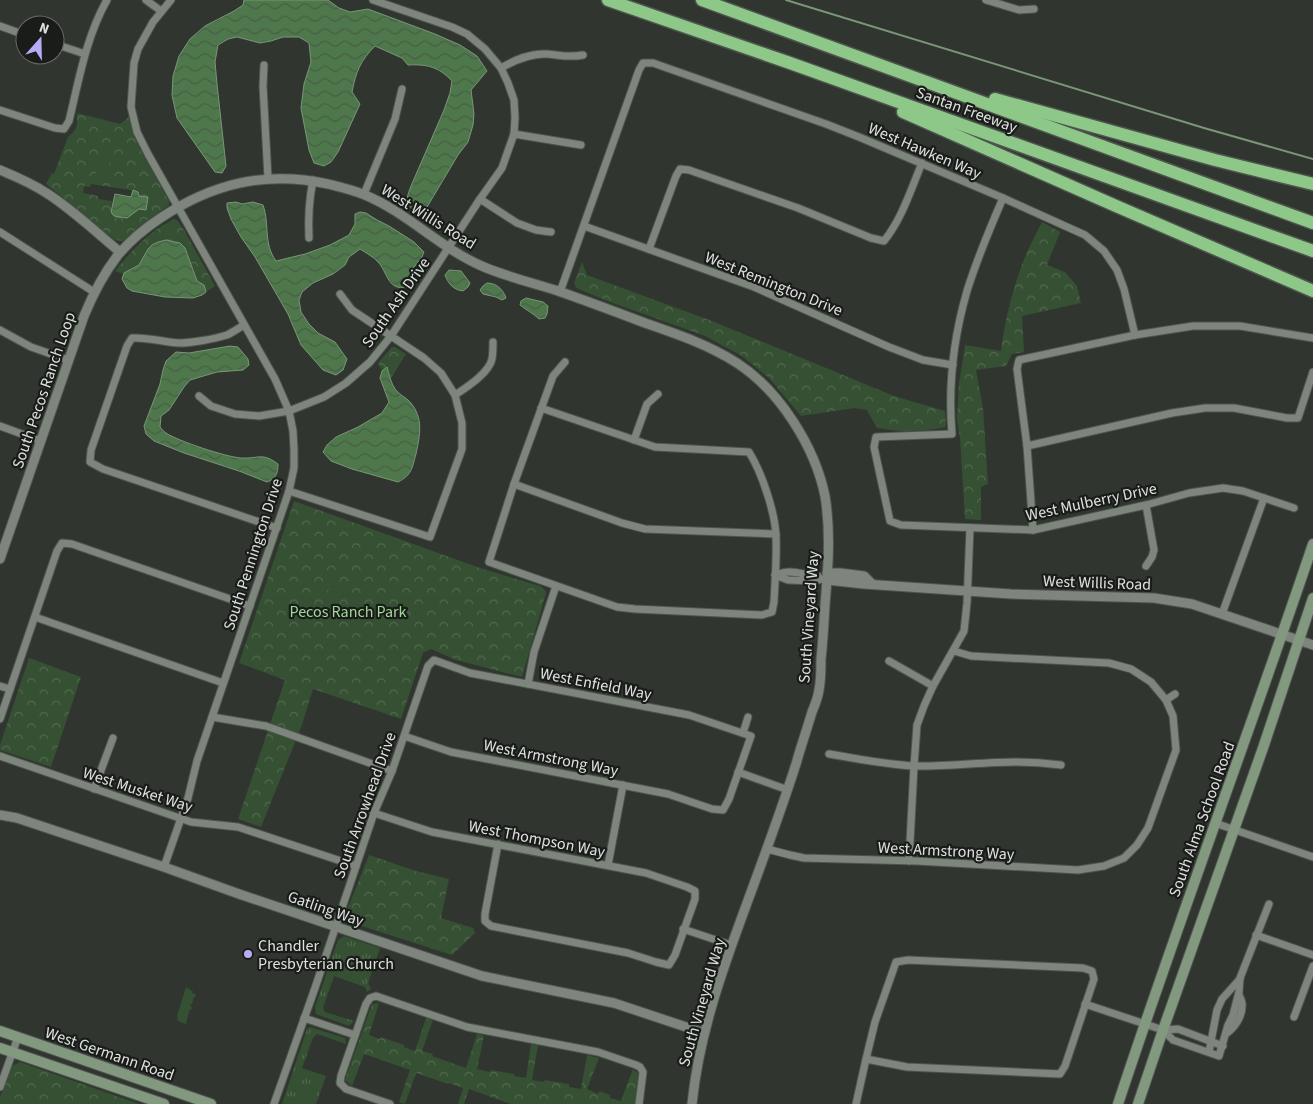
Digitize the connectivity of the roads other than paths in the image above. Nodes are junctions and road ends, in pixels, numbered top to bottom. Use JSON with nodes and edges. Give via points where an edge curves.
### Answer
{"nodes":[{"id":1,"x":107,"y":0,"type":"edge"},
{"id":2,"x":146,"y":0,"type":"edge"},
{"id":3,"x":171,"y":0,"type":"edge"},
{"id":4,"x":373,"y":0,"type":"edge"},
{"id":5,"x":608,"y":0,"type":"edge"},
{"id":6,"x":702,"y":0,"type":"edge"},
{"id":7,"x":986,"y":0,"type":"edge"},
{"id":8,"x":1034,"y":9,"type":"dead end"},
{"id":9,"x":161,"y":11,"type":"junction"},
{"id":10,"x":0,"y":26,"type":"edge"},
{"id":11,"x":15,"y":31,"type":"edge"},
{"id":12,"x":65,"y":47,"type":"edge"},
{"id":13,"x":85,"y":54,"type":"junction"},
{"id":14,"x":583,"y":55,"type":"dead end"},
{"id":15,"x":790,"y":63,"type":"junction"},
{"id":16,"x":264,"y":65,"type":"dead end"},
{"id":17,"x":501,"y":68,"type":"junction"},
{"id":18,"x":890,"y":68,"type":"junction"},
{"id":19,"x":402,"y":89,"type":"dead end"},
{"id":20,"x":0,"y":110,"type":"edge"},
{"id":21,"x":514,"y":134,"type":"junction"},
{"id":22,"x":582,"y":145,"type":"dead end"},
{"id":23,"x":922,"y":163,"type":"junction"},
{"id":24,"x":0,"y":170,"type":"edge"},
{"id":25,"x":268,"y":178,"type":"junction"},
{"id":26,"x":313,"y":180,"type":"junction"},
{"id":27,"x":1313,"y":184,"type":"edge"},
{"id":28,"x":364,"y":194,"type":"junction"},
{"id":29,"x":1003,"y":198,"type":"junction"},
{"id":30,"x":480,"y":199,"type":"junction"},
{"id":31,"x":178,"y":206,"type":"junction"},
{"id":32,"x":1313,"y":223,"type":"edge"},
{"id":33,"x":584,"y":226,"type":"junction"},
{"id":34,"x":0,"y":232,"type":"edge"},
{"id":35,"x":551,"y":232,"type":"dead end"},
{"id":36,"x":309,"y":238,"type":"dead end"},
{"id":37,"x":449,"y":248,"type":"junction"},
{"id":38,"x":649,"y":249,"type":"junction"},
{"id":39,"x":1313,"y":251,"type":"edge"},
{"id":40,"x":120,"y":252,"type":"junction"},
{"id":41,"x":112,"y":264,"type":"joint"},
{"id":42,"x":1262,"y":269,"type":"junction"},
{"id":43,"x":1313,"y":291,"type":"edge"},
{"id":44,"x":94,"y":292,"type":"junction"},
{"id":45,"x":560,"y":292,"type":"junction"},
{"id":46,"x":340,"y":294,"type":"dead end"},
{"id":47,"x":1313,"y":295,"type":"edge"},
{"id":48,"x":244,"y":325,"type":"junction"},
{"id":49,"x":0,"y":330,"type":"edge"},
{"id":50,"x":1135,"y":335,"type":"junction"},
{"id":51,"x":391,"y":336,"type":"junction"},
{"id":52,"x":1313,"y":338,"type":"edge"},
{"id":53,"x":493,"y":342,"type":"dead end"},
{"id":54,"x":68,"y":360,"type":"junction"},
{"id":55,"x":565,"y":362,"type":"dead end"},
{"id":56,"x":953,"y":365,"type":"junction"},
{"id":57,"x":1313,"y":372,"type":"edge"},
{"id":58,"x":658,"y":394,"type":"dead end"},
{"id":59,"x":455,"y":395,"type":"junction"},
{"id":60,"x":198,"y":396,"type":"dead end"},
{"id":61,"x":541,"y":408,"type":"junction"},
{"id":62,"x":289,"y":411,"type":"junction"},
{"id":63,"x":0,"y":426,"type":"edge"},
{"id":64,"x":634,"y":440,"type":"junction"},
{"id":65,"x":41,"y":441,"type":"junction"},
{"id":66,"x":1027,"y":446,"type":"junction"},
{"id":67,"x":514,"y":484,"type":"junction"},
{"id":68,"x":289,"y":491,"type":"junction"},
{"id":69,"x":1264,"y":498,"type":"junction"},
{"id":70,"x":1146,"y":505,"type":"junction"},
{"id":71,"x":1294,"y":508,"type":"dead end"},
{"id":72,"x":277,"y":528,"type":"junction"},
{"id":73,"x":970,"y":528,"type":"junction"},
{"id":74,"x":1034,"y":530,"type":"junction"},
{"id":75,"x":776,"y":534,"type":"junction"},
{"id":76,"x":1313,"y":544,"type":"edge"},
{"id":77,"x":0,"y":559,"type":"edge"},
{"id":78,"x":1146,"y":566,"type":"dead end"},
{"id":79,"x":775,"y":575,"type":"junction"},
{"id":80,"x":825,"y":577,"type":"junction"},
{"id":81,"x":556,"y":586,"type":"junction"},
{"id":82,"x":967,"y":591,"type":"junction"},
{"id":83,"x":1313,"y":598,"type":"edge"},
{"id":84,"x":250,"y":606,"type":"junction"},
{"id":85,"x":1222,"y":614,"type":"junction"},
{"id":86,"x":35,"y":617,"type":"junction"},
{"id":87,"x":1283,"y":634,"type":"junction"},
{"id":88,"x":1298,"y":640,"type":"junction"},
{"id":89,"x":1313,"y":645,"type":"edge"},
{"id":90,"x":954,"y":651,"type":"junction"},
{"id":91,"x":434,"y":660,"type":"joint"},
{"id":92,"x":889,"y":661,"type":"dead end"},
{"id":93,"x":223,"y":682,"type":"junction"},
{"id":94,"x":528,"y":684,"type":"junction"},
{"id":95,"x":0,"y":686,"type":"edge"},
{"id":96,"x":933,"y":686,"type":"junction"},
{"id":97,"x":10,"y":689,"type":"junction"},
{"id":98,"x":1175,"y":694,"type":"dead end"},
{"id":99,"x":1166,"y":700,"type":"junction"},
{"id":100,"x":212,"y":717,"type":"junction"},
{"id":101,"x":748,"y":717,"type":"dead end"},
{"id":102,"x":0,"y":719,"type":"edge"},
{"id":103,"x":743,"y":733,"type":"junction"},
{"id":104,"x":404,"y":736,"type":"junction"},
{"id":105,"x":113,"y":738,"type":"dead end"},
{"id":106,"x":829,"y":754,"type":"dead end"},
{"id":107,"x":0,"y":756,"type":"edge"},
{"id":108,"x":1062,"y":765,"type":"dead end"},
{"id":109,"x":914,"y":766,"type":"junction"},
{"id":110,"x":392,"y":771,"type":"junction"},
{"id":111,"x":738,"y":772,"type":"junction"},
{"id":112,"x":623,"y":785,"type":"junction"},
{"id":113,"x":94,"y":789,"type":"junction"},
{"id":114,"x":788,"y":790,"type":"junction"},
{"id":115,"x":374,"y":812,"type":"junction"},
{"id":116,"x":0,"y":815,"type":"edge"},
{"id":117,"x":180,"y":818,"type":"junction"},
{"id":118,"x":1215,"y":823,"type":"junction"},
{"id":119,"x":1234,"y":830,"type":"junction"},
{"id":120,"x":498,"y":844,"type":"junction"},
{"id":121,"x":767,"y":849,"type":"junction"},
{"id":122,"x":1313,"y":857,"type":"edge"},
{"id":123,"x":909,"y":862,"type":"junction"},
{"id":124,"x":608,"y":865,"type":"junction"},
{"id":125,"x":356,"y":866,"type":"junction"},
{"id":126,"x":164,"y":867,"type":"junction"},
{"id":127,"x":1268,"y":904,"type":"dead end"},
{"id":128,"x":335,"y":927,"type":"junction"},
{"id":129,"x":684,"y":929,"type":"junction"},
{"id":130,"x":1256,"y":935,"type":"junction"},
{"id":131,"x":732,"y":945,"type":"junction"},
{"id":132,"x":1313,"y":955,"type":"edge"},
{"id":133,"x":1313,"y":966,"type":"edge"},
{"id":134,"x":1240,"y":978,"type":"junction"},
{"id":135,"x":1085,"y":1004,"type":"junction"},
{"id":136,"x":1294,"y":1017,"type":"dead end"},
{"id":137,"x":304,"y":1018,"type":"junction"},
{"id":138,"x":1144,"y":1025,"type":"junction"},
{"id":139,"x":1163,"y":1030,"type":"junction"},
{"id":140,"x":2,"y":1032,"type":"edge"},
{"id":141,"x":704,"y":1033,"type":"junction"},
{"id":142,"x":355,"y":1035,"type":"junction"},
{"id":143,"x":18,"y":1037,"type":"junction"},
{"id":144,"x":1211,"y":1042,"type":"junction"},
{"id":145,"x":1223,"y":1046,"type":"junction"},
{"id":146,"x":0,"y":1048,"type":"edge"},
{"id":147,"x":12,"y":1052,"type":"junction"},
{"id":148,"x":1209,"y":1052,"type":"junction"},
{"id":149,"x":866,"y":1059,"type":"junction"},
{"id":150,"x":0,"y":1087,"type":"edge"},
{"id":151,"x":164,"y":1104,"type":"edge"},
{"id":152,"x":211,"y":1104,"type":"edge"},
{"id":153,"x":274,"y":1104,"type":"edge"},
{"id":154,"x":390,"y":1104,"type":"edge"},
{"id":155,"x":639,"y":1104,"type":"edge"},
{"id":156,"x":692,"y":1104,"type":"edge"},
{"id":157,"x":856,"y":1104,"type":"edge"},
{"id":158,"x":1118,"y":1104,"type":"edge"},
{"id":159,"x":1138,"y":1104,"type":"edge"}],
"edges":[{"from":1,"to":13,"type":"street"},
{"from":2,"to":9,"type":"street"},
{"from":3,"to":9,"type":"street","name":"South Pennington Drive"},
{"from":4,"to":17,"type":"street","name":"South Ash Drive","via":[[452,26],[485,48]]},
{"from":5,"to":15,"type":"highway","name":"Santan Freeway"},
{"from":6,"to":18,"type":"highway","name":"Santan Freeway"},
{"from":7,"to":8,"type":"street","via":[[1019,10]]},
{"from":9,"to":31,"type":"street","name":"South Pennington Drive","via":[[138,49],[131,107],[144,147]]},
{"from":10,"to":11,"type":"street"},
{"from":12,"to":13,"type":"street"},
{"from":13,"to":20,"type":"street","via":[[64,129]]},
{"from":14,"to":17,"type":"street","via":[[572,58],[531,55]]},
{"from":15,"to":39,"type":"highway","name":"Santan Freeway"},
{"from":15,"to":42,"type":"highway"},
{"from":16,"to":25,"type":"street"},
{"from":17,"to":21,"type":"street","name":"South Ash Drive","via":[[514,100]]},
{"from":18,"to":27,"type":"highway"},
{"from":18,"to":32,"type":"highway","name":"Santan Freeway"},
{"from":19,"to":28,"type":"street","via":[[395,119]]},
{"from":21,"to":22,"type":"street"},
{"from":21,"to":30,"type":"street","name":"South Ash Drive","via":[[502,168]]},
{"from":23,"to":29,"type":"street","name":"West Hawken Way"},
{"from":23,"to":33,"type":"street","name":"West Hawken Way","via":[[826,124],[653,63],[643,63]]},
{"from":23,"to":38,"type":"street","via":[[903,210],[884,241],[680,169]]},
{"from":24,"to":40,"type":"street","via":[[50,195]]},
{"from":25,"to":26,"type":"street","name":"West Willis Road"},
{"from":25,"to":31,"type":"street","name":"West Willis Road","via":[[224,187]]},
{"from":26,"to":28,"type":"street","name":"West Willis Road"},
{"from":26,"to":36,"type":"street"},
{"from":28,"to":37,"type":"street","name":"West Willis Road"},
{"from":29,"to":50,"type":"street","name":"West Hawken Way","via":[[1074,230],[1104,251],[1117,270]]},
{"from":29,"to":56,"type":"street","via":[[968,290]]},
{"from":30,"to":35,"type":"street","via":[[517,223]]},
{"from":30,"to":37,"type":"street","name":"South Ash Drive"},
{"from":31,"to":40,"type":"street","name":"West Willis Road"},
{"from":31,"to":48,"type":"street","name":"South Pennington Drive"},
{"from":33,"to":38,"type":"street","name":"West Remington Drive"},
{"from":33,"to":45,"type":"street"},
{"from":34,"to":44,"type":"street"},
{"from":37,"to":45,"type":"street","name":"West Willis Road","via":[[487,268]]},
{"from":37,"to":51,"type":"street","name":"South Ash Drive"},
{"from":38,"to":56,"type":"street","name":"West Remington Drive","via":[[754,287],[922,360]]},
{"from":40,"to":41,"type":"street","name":"West Willis Road"},
{"from":41,"to":44,"type":"street","name":"South Pecos Ranch Loop"},
{"from":42,"to":43,"type":"highway"},
{"from":42,"to":47,"type":"main road","via":[[1278,280]]},
{"from":44,"to":54,"type":"street","name":"South Pecos Ranch Loop"},
{"from":45,"to":80,"type":"street","name":"South Vineyard Way","via":[[695,340],[719,352],[760,381],[785,409],[812,456],[824,494],[829,531]]},
{"from":46,"to":51,"type":"street","via":[[352,310]]},
{"from":48,"to":62,"type":"street","name":"South Pennington Drive"},
{"from":48,"to":72,"type":"street","via":[[227,335],[182,343],[132,338],[94,442],[90,462]]},
{"from":49,"to":54,"type":"street","via":[[31,347]]},
{"from":50,"to":52,"type":"street","via":[[1193,326],[1240,326]]},
{"from":50,"to":66,"type":"street","via":[[1020,360],[1017,368]]},
{"from":51,"to":59,"type":"street","via":[[441,373]]},
{"from":51,"to":62,"type":"street","name":"South Ash Drive","via":[[370,362],[346,383],[324,397]]},
{"from":53,"to":59,"type":"street","via":[[492,360],[481,376]]},
{"from":54,"to":65,"type":"street","name":"South Pecos Ranch Loop"},
{"from":55,"to":61,"type":"street","via":[[553,376]]},
{"from":56,"to":73,"type":"street","name":"West Mulberry Drive","via":[[952,434],[876,437],[874,447],[890,521],[900,525]]},
{"from":57,"to":66,"type":"street","via":[[1298,418],[1234,408],[1205,408]]},
{"from":58,"to":64,"type":"street","via":[[647,404]]},
{"from":59,"to":68,"type":"street","via":[[462,423],[462,449],[430,538]]},
{"from":60,"to":62,"type":"street","name":"South Ash Drive","via":[[211,406],[235,414],[259,416]]},
{"from":61,"to":64,"type":"street"},
{"from":61,"to":67,"type":"street"},
{"from":62,"to":68,"type":"street","name":"South Pennington Drive","via":[[294,450]]},
{"from":63,"to":65,"type":"street"},
{"from":64,"to":75,"type":"street","via":[[655,447],[749,452],[768,496]]},
{"from":65,"to":77,"type":"street","name":"South Pecos Ranch Loop"},
{"from":66,"to":74,"type":"street"},
{"from":67,"to":75,"type":"street","via":[[645,528]]},
{"from":67,"to":81,"type":"street","via":[[489,562]]},
{"from":68,"to":72,"type":"street","name":"South Pennington Drive"},
{"from":69,"to":70,"type":"street","name":"West Mulberry Drive","via":[[1223,488]]},
{"from":69,"to":71,"type":"street","name":"West Mulberry Drive"},
{"from":69,"to":85,"type":"street"},
{"from":70,"to":74,"type":"street","name":"West Mulberry Drive"},
{"from":70,"to":78,"type":"street","via":[[1154,550]]},
{"from":72,"to":84,"type":"street","name":"South Pennington Drive"},
{"from":73,"to":74,"type":"street","name":"West Mulberry Drive"},
{"from":73,"to":82,"type":"street"},
{"from":75,"to":79,"type":"street"},
{"from":76,"to":87,"type":"main road","name":"South Alma School Road"},
{"from":79,"to":80,"type":"street","name":"West Willis Road","via":[[788,580],[816,581]]},
{"from":79,"to":81,"type":"street","via":[[772,612],[762,615],[617,607]]},
{"from":80,"to":82,"type":"street","name":"West Willis Road","via":[[840,573],[864,576],[872,584]]},
{"from":80,"to":114,"type":"street","name":"South Vineyard Way","via":[[819,690]]},
{"from":81,"to":94,"type":"street","via":[[534,652]]},
{"from":82,"to":85,"type":"street","name":"West Willis Road","via":[[1154,598],[1192,604]]},
{"from":82,"to":90,"type":"street","via":[[964,631]]},
{"from":83,"to":88,"type":"main road"},
{"from":84,"to":86,"type":"street","via":[[62,543]]},
{"from":84,"to":93,"type":"street","name":"South Pennington Drive"},
{"from":85,"to":87,"type":"street","name":"West Willis Road"},
{"from":86,"to":93,"type":"street"},
{"from":86,"to":97,"type":"street"},
{"from":87,"to":88,"type":"street","name":"West Willis Road"},
{"from":87,"to":118,"type":"main road","name":"South Alma School Road"},
{"from":88,"to":89,"type":"street","name":"West Willis Road"},
{"from":88,"to":119,"type":"main road"},
{"from":90,"to":96,"type":"street"},
{"from":90,"to":99,"type":"street","via":[[971,656],[1109,663],[1131,669],[1151,682]]},
{"from":91,"to":94,"type":"street","name":"West Enfield Way","via":[[470,673]]},
{"from":91,"to":104,"type":"street","name":"South Arrowhead Drive","via":[[428,666]]},
{"from":92,"to":96,"type":"street"},
{"from":93,"to":100,"type":"street","name":"South Pennington Drive"},
{"from":94,"to":103,"type":"street","name":"West Enfield Way","via":[[689,715]]},
{"from":95,"to":97,"type":"street"},
{"from":96,"to":109,"type":"street","via":[[917,725]]},
{"from":97,"to":102,"type":"street"},
{"from":98,"to":99,"type":"street"},
{"from":99,"to":123,"type":"street","name":"West Armstrong Way","via":[[1173,716],[1176,750],[1148,828],[1124,858],[1104,866],[1078,870]]},
{"from":100,"to":110,"type":"street","via":[[266,726]]},
{"from":100,"to":117,"type":"street","name":"South Pennington Drive"},
{"from":101,"to":103,"type":"street"},
{"from":103,"to":111,"type":"street","name":"West Enfield Way","via":[[751,736]]},
{"from":104,"to":110,"type":"street","name":"South Arrowhead Drive"},
{"from":104,"to":112,"type":"street","name":"West Armstrong Way","via":[[451,752]]},
{"from":105,"to":113,"type":"street"},
{"from":106,"to":109,"type":"street"},
{"from":107,"to":113,"type":"street","name":"West Musket Way"},
{"from":108,"to":109,"type":"street","via":[[1014,762]]},
{"from":109,"to":123,"type":"street"},
{"from":110,"to":115,"type":"street","name":"South Arrowhead Drive"},
{"from":111,"to":112,"type":"street","name":"West Armstrong Way","via":[[723,810]]},
{"from":111,"to":114,"type":"street"},
{"from":112,"to":124,"type":"street"},
{"from":113,"to":117,"type":"street","name":"West Musket Way"},
{"from":114,"to":121,"type":"street","name":"South Vineyard Way"},
{"from":115,"to":120,"type":"street","name":"West Thompson Way","via":[[432,832]]},
{"from":115,"to":125,"type":"street","name":"South Arrowhead Drive"},
{"from":116,"to":126,"type":"street","name":"Gatling Way"},
{"from":117,"to":125,"type":"street","name":"West Musket Way","via":[[238,827]]},
{"from":117,"to":126,"type":"street","name":"South Pennington Drive"},
{"from":118,"to":119,"type":"street"},
{"from":118,"to":138,"type":"main road","name":"South Alma School Road"},
{"from":119,"to":122,"type":"street"},
{"from":119,"to":139,"type":"main road"},
{"from":120,"to":124,"type":"street","name":"West Thompson Way"},
{"from":120,"to":129,"type":"street","via":[[485,914],[485,921],[491,926],[628,952],[669,965]]},
{"from":121,"to":123,"type":"street","name":"West Armstrong Way","via":[[804,858]]},
{"from":121,"to":131,"type":"street","name":"South Vineyard Way"},
{"from":124,"to":129,"type":"street","name":"West Thompson Way","via":[[646,873],[695,891]]},
{"from":125,"to":128,"type":"street","name":"South Arrowhead Drive"},
{"from":126,"to":128,"type":"street","name":"Gatling Way"},
{"from":127,"to":130,"type":"street"},
{"from":128,"to":137,"type":"street","name":"South Arrowhead Drive"},
{"from":128,"to":141,"type":"street","name":"Gatling Way","via":[[482,976],[614,1003]]},
{"from":129,"to":131,"type":"street"},
{"from":130,"to":132,"type":"street"},
{"from":130,"to":134,"type":"street"},
{"from":131,"to":141,"type":"street","name":"South Vineyard Way"},
{"from":133,"to":136,"type":"street"},
{"from":134,"to":144,"type":"street","via":[[1217,1010]]},
{"from":134,"to":145,"type":"street","via":[[1234,1015]]},
{"from":135,"to":138,"type":"street"},
{"from":135,"to":149,"type":"street","via":[[1060,1074],[907,1067]]},
{"from":135,"to":149,"type":"street","via":[[1094,979],[1092,971],[1083,968],[896,962]]},
{"from":137,"to":142,"type":"street"},
{"from":137,"to":153,"type":"street","name":"South Arrowhead Drive"},
{"from":138,"to":139,"type":"street"},
{"from":138,"to":158,"type":"main road","name":"South Alma School Road"},
{"from":139,"to":144,"type":"street","via":[[1178,1029]]},
{"from":139,"to":148,"type":"street","via":[[1173,1040]]},
{"from":139,"to":159,"type":"main road"},
{"from":140,"to":143,"type":"main road","name":"West Germann Road"},
{"from":140,"to":146,"type":"street"},
{"from":141,"to":156,"type":"street","name":"South Vineyard Way","via":[[694,1077]]},
{"from":142,"to":154,"type":"street","via":[[340,1083]]},
{"from":142,"to":155,"type":"street","via":[[366,1004],[376,996],[480,1030],[598,1052],[636,1065],[643,1072]]},
{"from":143,"to":147,"type":"street"},
{"from":143,"to":152,"type":"main road","name":"West Germann Road"},
{"from":144,"to":145,"type":"street"},
{"from":144,"to":148,"type":"street"},
{"from":145,"to":148,"type":"street","via":[[1219,1056]]},
{"from":146,"to":147,"type":"main road","name":"West Germann Road"},
{"from":147,"to":150,"type":"street"},
{"from":147,"to":151,"type":"main road","name":"West Germann Road"},
{"from":149,"to":157,"type":"street"}]}
